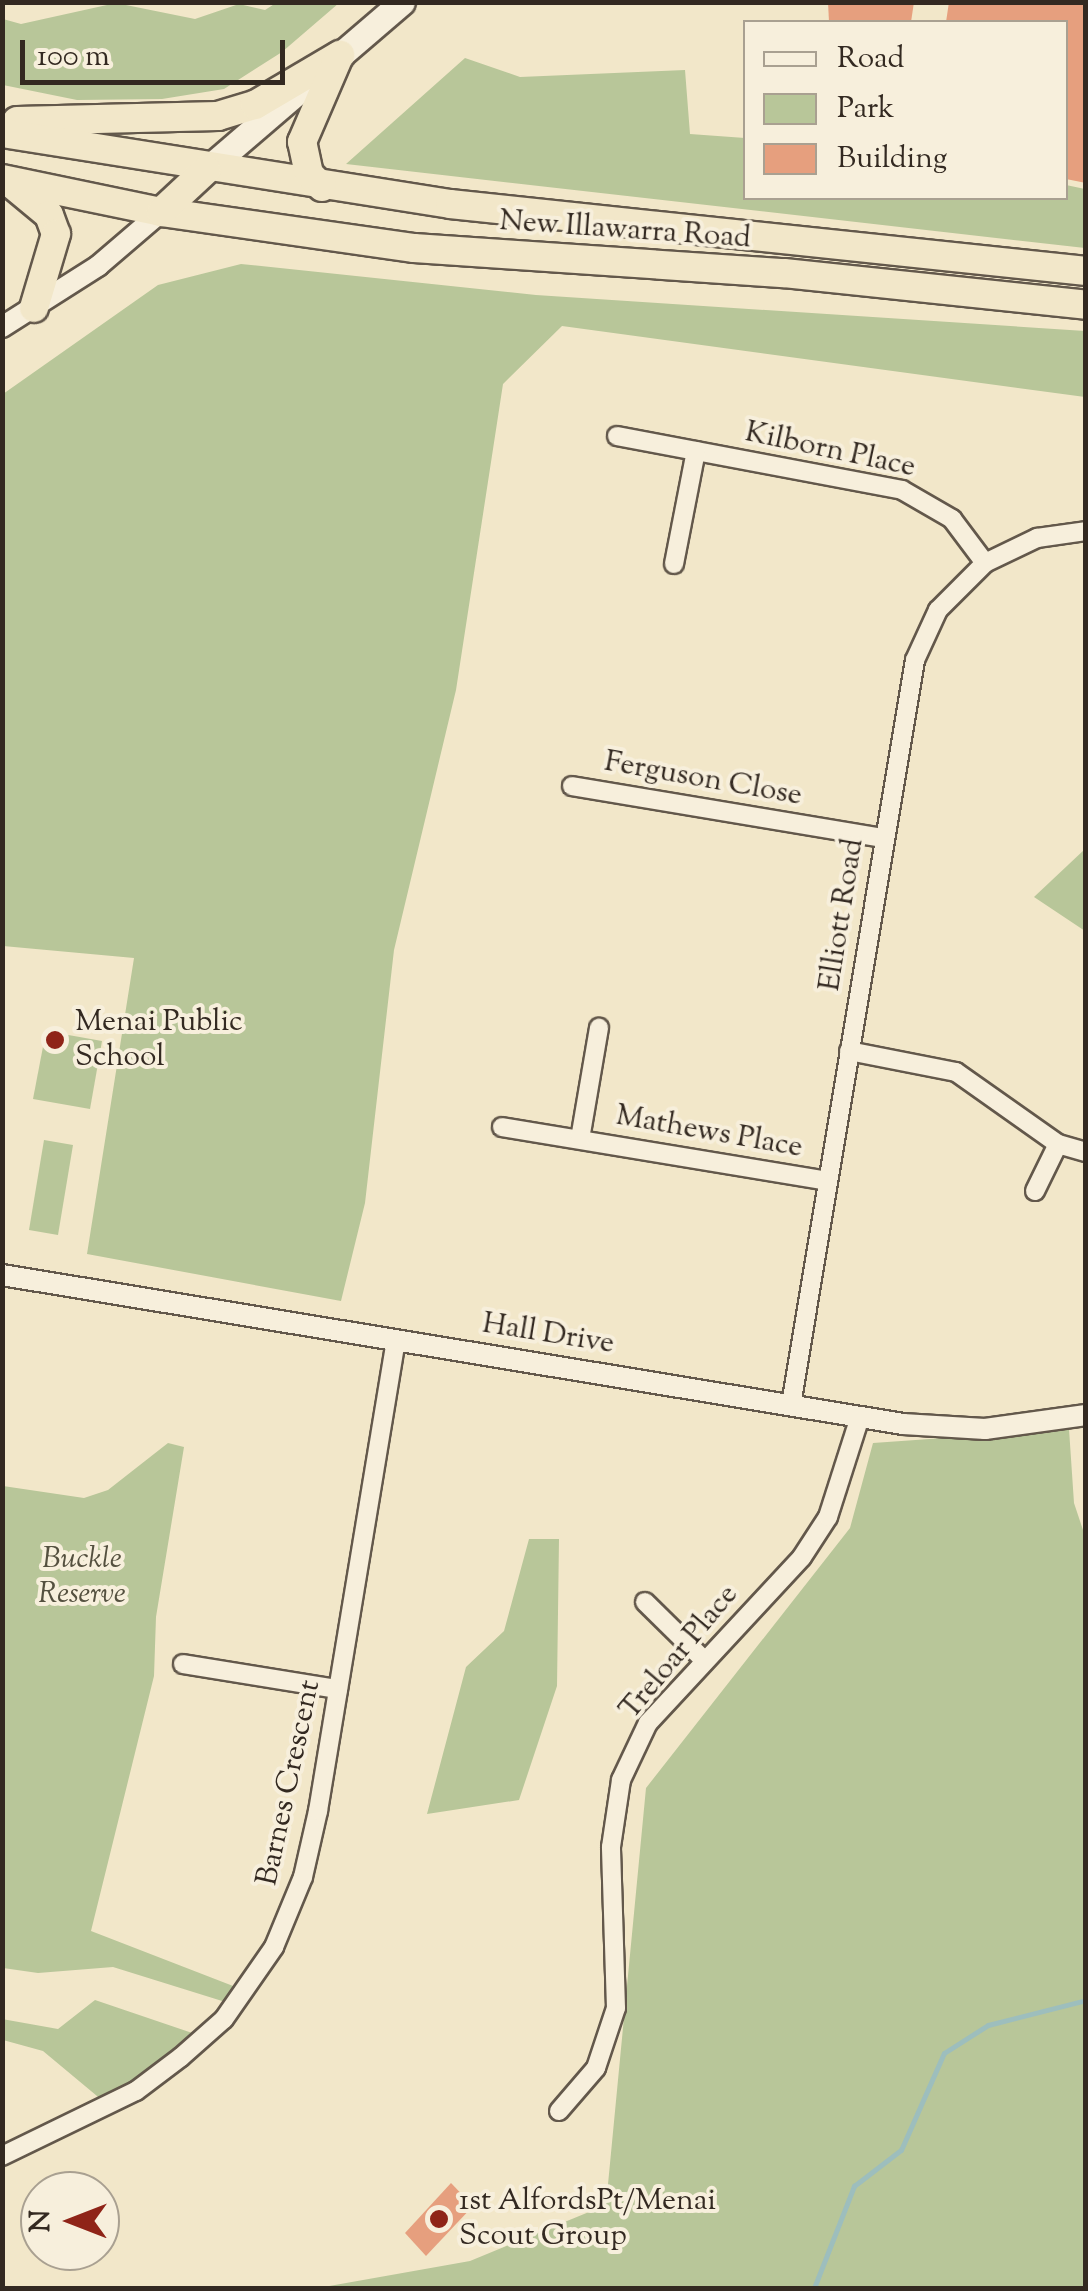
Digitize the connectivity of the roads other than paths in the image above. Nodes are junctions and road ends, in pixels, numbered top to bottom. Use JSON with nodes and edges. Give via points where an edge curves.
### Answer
{"nodes":[{"id":1,"x":402,"y":2,"type":"edge"},
{"id":2,"x":340,"y":55,"type":"junction"},
{"id":3,"x":2,"y":121,"type":"edge"},
{"id":4,"x":2,"y":132,"type":"edge"},
{"id":5,"x":206,"y":170,"type":"junction"},
{"id":6,"x":2,"y":180,"type":"edge"},
{"id":7,"x":322,"y":187,"type":"junction"},
{"id":8,"x":161,"y":212,"type":"junction"},
{"id":9,"x":1086,"y":270,"type":"edge"},
{"id":10,"x":1086,"y":305,"type":"edge"},
{"id":11,"x":34,"y":308,"type":"junction"},
{"id":12,"x":2,"y":327,"type":"edge"},
{"id":13,"x":617,"y":436,"type":"dead end"},
{"id":14,"x":696,"y":451,"type":"junction"},
{"id":15,"x":1086,"y":531,"type":"edge"},
{"id":16,"x":984,"y":563,"type":"junction"},
{"id":17,"x":674,"y":564,"type":"dead end"},
{"id":18,"x":572,"y":786,"type":"dead end"},
{"id":19,"x":884,"y":838,"type":"junction"},
{"id":20,"x":599,"y":1028,"type":"dead end"},
{"id":21,"x":849,"y":1051,"type":"junction"},
{"id":22,"x":502,"y":1127,"type":"dead end"},
{"id":23,"x":580,"y":1139,"type":"junction"},
{"id":24,"x":1058,"y":1144,"type":"junction"},
{"id":25,"x":1086,"y":1152,"type":"edge"},
{"id":26,"x":828,"y":1181,"type":"junction"},
{"id":27,"x":1035,"y":1191,"type":"dead end"},
{"id":28,"x":2,"y":1275,"type":"edge"},
{"id":29,"x":396,"y":1340,"type":"junction"},
{"id":30,"x":791,"y":1405,"type":"junction"},
{"id":31,"x":1086,"y":1415,"type":"edge"},
{"id":32,"x":860,"y":1417,"type":"junction"},
{"id":33,"x":644,"y":1602,"type":"dead end"},
{"id":34,"x":703,"y":1659,"type":"junction"},
{"id":35,"x":183,"y":1664,"type":"dead end"},
{"id":36,"x":338,"y":1690,"type":"junction"},
{"id":37,"x":558,"y":2110,"type":"dead end"},
{"id":38,"x":2,"y":2156,"type":"edge"}],
"edges":[{"from":1,"to":2,"type":"main road"},
{"from":2,"to":3,"type":"highway","via":[[255,105],[218,116]]},
{"from":2,"to":5,"type":"main road"},
{"from":2,"to":7,"type":"highway","via":[[310,111],[302,142],[309,174]]},
{"from":4,"to":5,"type":"highway","name":"New Illawarra Road"},
{"from":5,"to":7,"type":"highway","name":"New Illawarra Road"},
{"from":5,"to":8,"type":"highway"},
{"from":6,"to":8,"type":"highway","name":"New Illawarra Road"},
{"from":6,"to":11,"type":"highway","via":[[32,196],[56,234]]},
{"from":7,"to":9,"type":"highway","name":"New Illawarra Road"},
{"from":8,"to":10,"type":"highway","name":"New Illawarra Road","via":[[496,256],[784,273]]},
{"from":8,"to":11,"type":"street"},
{"from":11,"to":12,"type":"street"},
{"from":13,"to":14,"type":"street","name":"Kilborn Place"},
{"from":14,"to":16,"type":"street","name":"Kilborn Place","via":[[921,497],[952,520]]},
{"from":14,"to":17,"type":"street"},
{"from":15,"to":16,"type":"street","name":"Elliott Road","via":[[1037,538]]},
{"from":16,"to":19,"type":"street","name":"Elliott Road","via":[[938,610],[914,660]]},
{"from":18,"to":19,"type":"street","name":"Ferguson Close"},
{"from":19,"to":21,"type":"street","name":"Elliott Road"},
{"from":20,"to":23,"type":"street","name":"Mathews Place"},
{"from":21,"to":24,"type":"street","via":[[956,1072]]},
{"from":21,"to":26,"type":"street","name":"Elliott Road"},
{"from":22,"to":23,"type":"street","name":"Mathews Place"},
{"from":23,"to":26,"type":"street","name":"Mathews Place"},
{"from":24,"to":25,"type":"street"},
{"from":24,"to":27,"type":"street"},
{"from":26,"to":30,"type":"street","name":"Elliott Road"},
{"from":28,"to":29,"type":"street","name":"Hall Drive"},
{"from":29,"to":30,"type":"street","name":"Hall Drive"},
{"from":29,"to":36,"type":"street","name":"Barnes Crescent"},
{"from":30,"to":32,"type":"street","name":"Hall Drive"},
{"from":31,"to":32,"type":"street","name":"Hall Drive","via":[[969,1429]]},
{"from":32,"to":34,"type":"street","name":"Treloar Place","via":[[828,1517],[802,1556]]},
{"from":33,"to":34,"type":"street"},
{"from":34,"to":37,"type":"street","name":"Treloar Place","via":[[648,1723],[621,1780],[611,1847],[616,2008],[596,2068]]},
{"from":35,"to":36,"type":"street"},
{"from":36,"to":38,"type":"street","name":"Barnes Crescent","via":[[303,1877],[274,1947],[246,1992],[224,2019],[136,2091]]}]}
